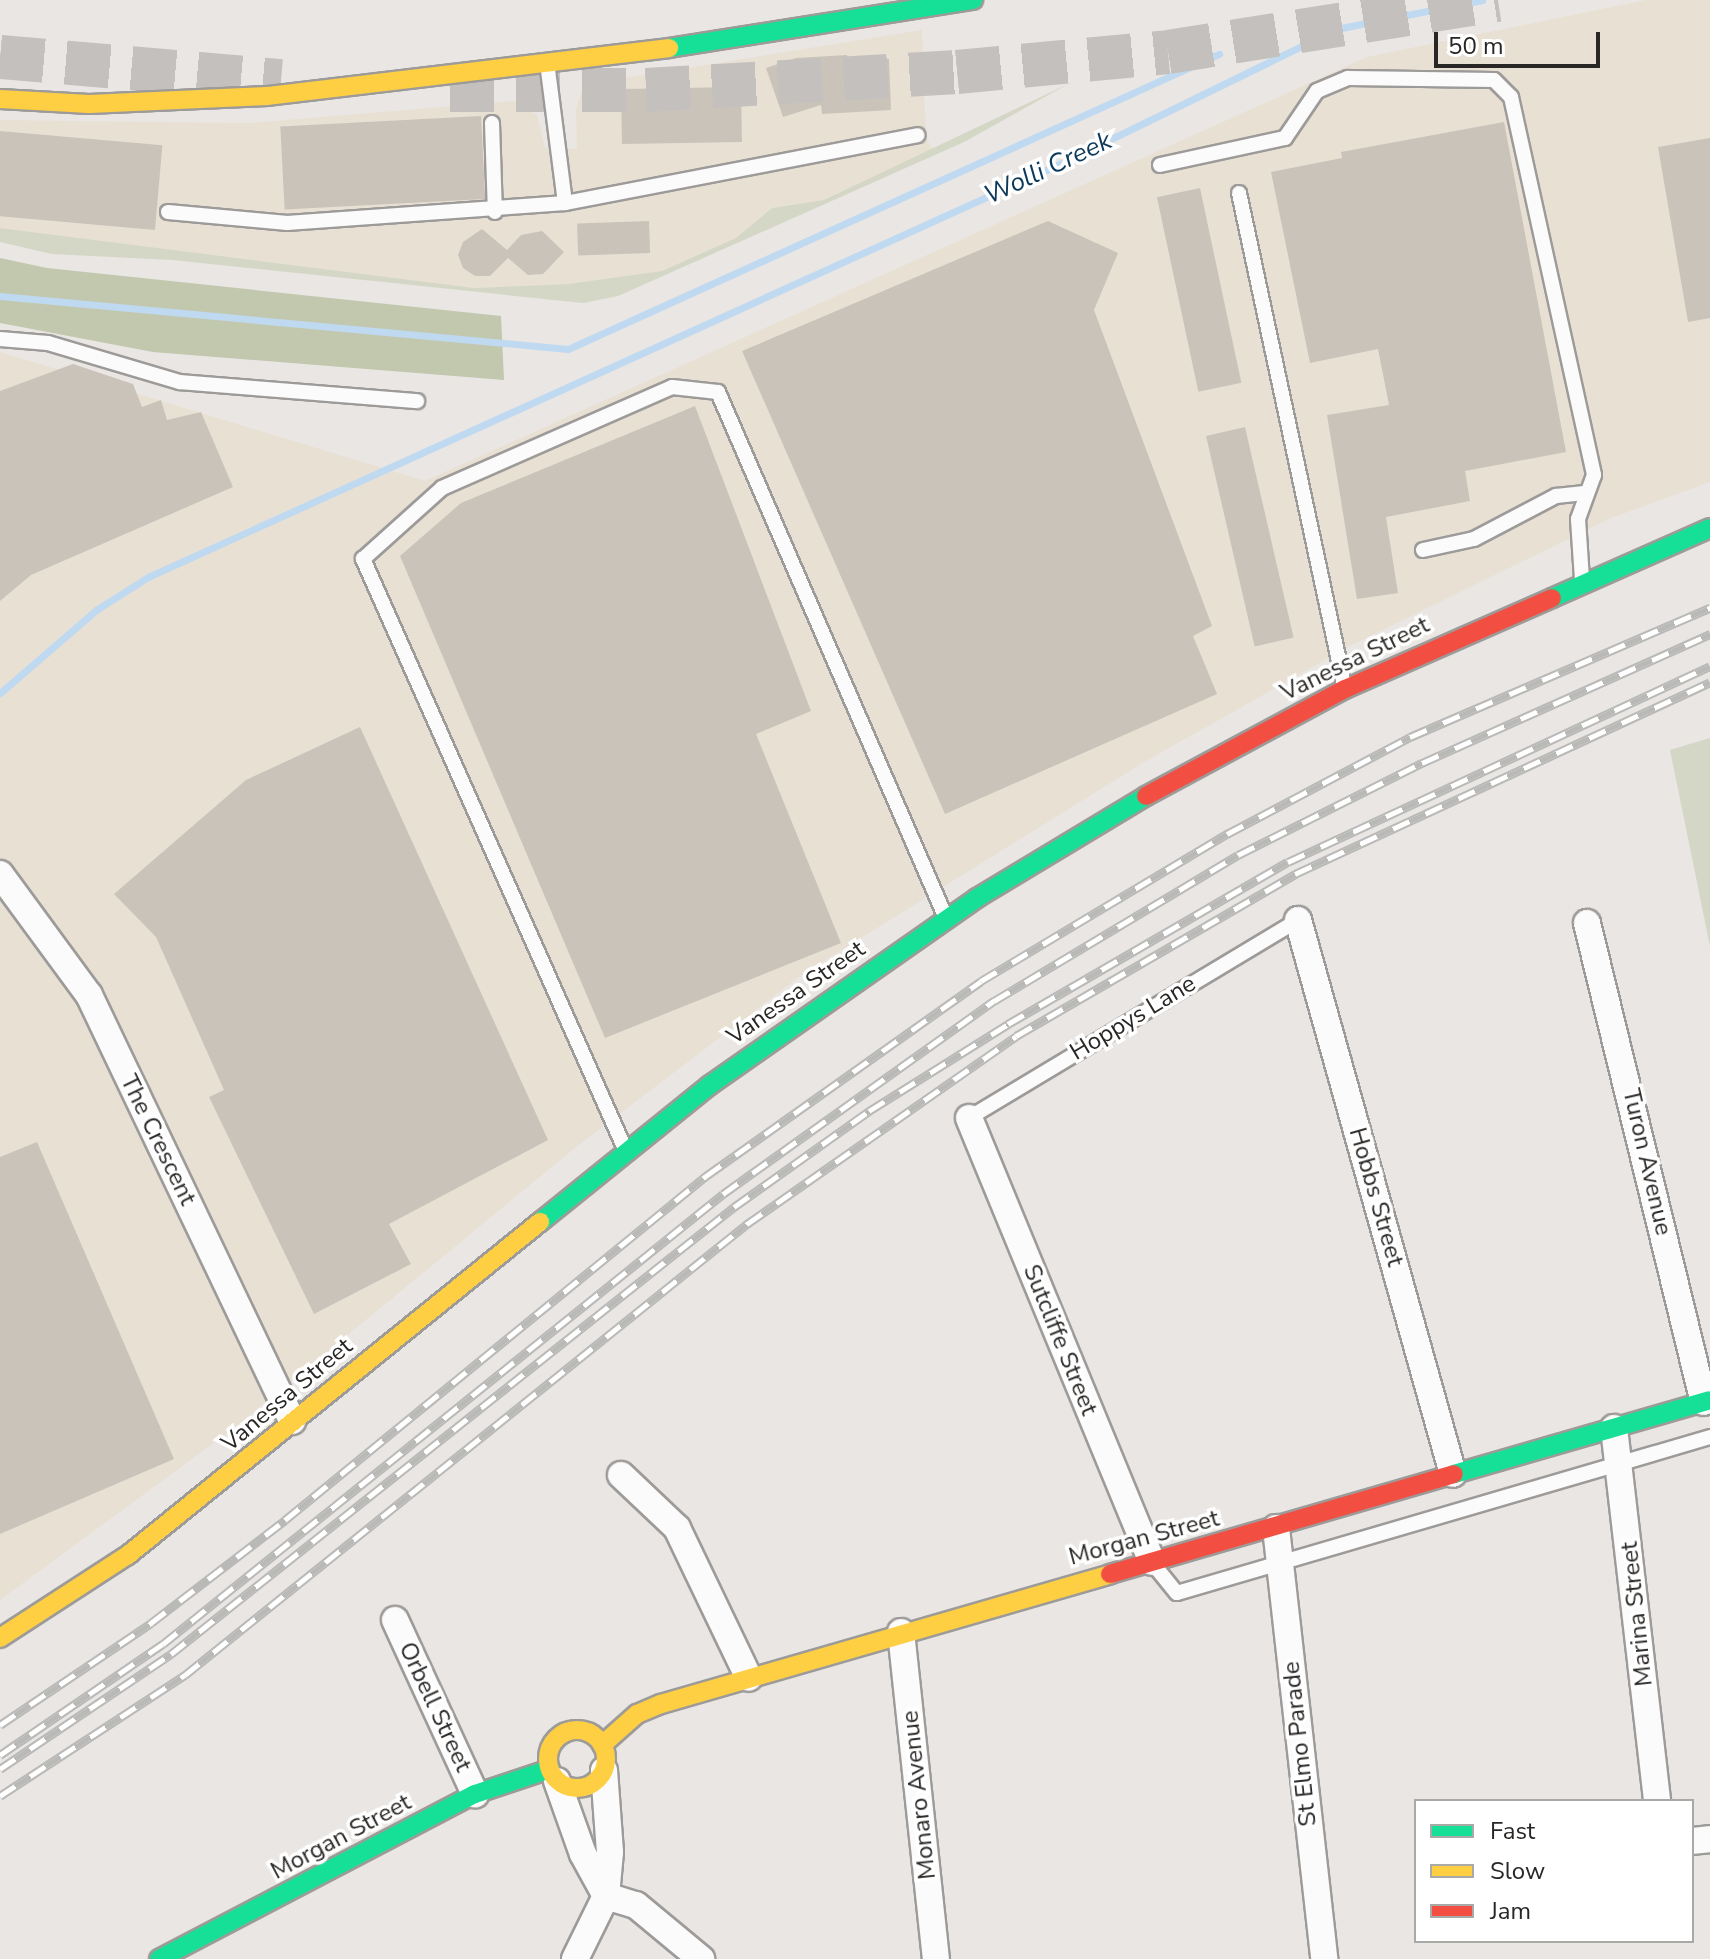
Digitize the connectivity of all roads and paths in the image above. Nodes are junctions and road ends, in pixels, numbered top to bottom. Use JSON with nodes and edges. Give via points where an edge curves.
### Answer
{"nodes":[{"id":1,"x":973,"y":0,"type":"edge"},
{"id":2,"x":547,"y":65,"type":"junction"},
{"id":3,"x":0,"y":99,"type":"edge"},
{"id":4,"x":492,"y":123,"type":"dead end"},
{"id":5,"x":917,"y":135,"type":"dead end"},
{"id":6,"x":1160,"y":165,"type":"dead end"},
{"id":7,"x":1239,"y":193,"type":"dead end"},
{"id":8,"x":565,"y":203,"type":"junction"},
{"id":9,"x":168,"y":212,"type":"dead end"},
{"id":10,"x":495,"y":212,"type":"junction"},
{"id":11,"x":0,"y":339,"type":"edge"},
{"id":12,"x":417,"y":401,"type":"dead end"},
{"id":13,"x":1587,"y":493,"type":"junction"},
{"id":14,"x":1710,"y":528,"type":"edge"},
{"id":15,"x":1423,"y":550,"type":"dead end"},
{"id":16,"x":1582,"y":581,"type":"junction"},
{"id":17,"x":1345,"y":689,"type":"junction"},
{"id":18,"x":0,"y":874,"type":"edge"},
{"id":19,"x":946,"y":918,"type":"junction"},
{"id":20,"x":1298,"y":920,"type":"joint"},
{"id":21,"x":1587,"y":923,"type":"dead end"},
{"id":22,"x":969,"y":1118,"type":"joint"},
{"id":23,"x":625,"y":1150,"type":"junction"},
{"id":24,"x":1707,"y":1401,"type":"edge"},
{"id":25,"x":292,"y":1421,"type":"junction"},
{"id":26,"x":1614,"y":1428,"type":"junction"},
{"id":27,"x":1710,"y":1437,"type":"edge"},
{"id":28,"x":1621,"y":1463,"type":"junction"},
{"id":29,"x":1453,"y":1474,"type":"junction"},
{"id":30,"x":621,"y":1475,"type":"dead end"},
{"id":31,"x":1276,"y":1528,"type":"junction"},
{"id":32,"x":1152,"y":1562,"type":"junction"},
{"id":33,"x":1280,"y":1564,"type":"junction"},
{"id":34,"x":395,"y":1620,"type":"dead end"},
{"id":35,"x":901,"y":1632,"type":"junction"},
{"id":36,"x":0,"y":1638,"type":"edge"},
{"id":37,"x":749,"y":1678,"type":"junction"},
{"id":38,"x":603,"y":1757,"type":"junction"},
{"id":39,"x":554,"y":1775,"type":"junction"},
{"id":40,"x":475,"y":1794,"type":"junction"},
{"id":41,"x":1657,"y":1799,"type":"edge"},
{"id":42,"x":606,"y":1896,"type":"junction"},
{"id":43,"x":165,"y":1957,"type":"edge"},
{"id":44,"x":575,"y":1959,"type":"edge"},
{"id":45,"x":701,"y":1959,"type":"edge"},
{"id":46,"x":936,"y":1959,"type":"edge"},
{"id":47,"x":1324,"y":1959,"type":"edge"}],
"edges":[{"from":1,"to":2,"type":"main road"},
{"from":2,"to":3,"type":"main road","via":[[267,96],[89,104]]},
{"from":2,"to":8,"type":"lane"},
{"from":4,"to":10,"type":"lane"},
{"from":5,"to":8,"type":"lane"},
{"from":6,"to":13,"type":"lane","via":[[1285,138],[1317,91],[1348,78],[1494,80],[1511,97],[1594,475]]},
{"from":7,"to":17,"type":"lane"},
{"from":8,"to":10,"type":"lane"},
{"from":9,"to":10,"type":"lane","via":[[287,223]]},
{"from":11,"to":12,"type":"lane","via":[[48,343],[180,382]]},
{"from":13,"to":15,"type":"lane","via":[[1556,496],[1474,539]]},
{"from":13,"to":16,"type":"lane","via":[[1578,519]]},
{"from":14,"to":16,"type":"main road","name":"Vanessa Street"},
{"from":16,"to":17,"type":"main road","name":"Vanessa Street"},
{"from":17,"to":19,"type":"main road","name":"Vanessa Street","via":[[1133,803]]},
{"from":18,"to":25,"type":"street","name":"The Crescent","via":[[89,995]]},
{"from":19,"to":23,"type":"main road","name":"Vanessa Street","via":[[791,1024]]},
{"from":19,"to":23,"type":"lane","via":[[718,392],[672,387],[442,488],[363,559]]},
{"from":20,"to":22,"type":"lane","name":"Hoppys Lane"},
{"from":20,"to":29,"type":"street","name":"Hobbs Street"},
{"from":21,"to":24,"type":"street","name":"Turon Avenue"},
{"from":22,"to":32,"type":"street","name":"Sutcliffe Street"},
{"from":23,"to":25,"type":"main road","name":"Vanessa Street"},
{"from":24,"to":26,"type":"main road","name":"Morgan Street"},
{"from":25,"to":36,"type":"main road","name":"Vanessa Street","via":[[128,1555]]},
{"from":26,"to":28,"type":"street","name":"Marina Street"},
{"from":26,"to":29,"type":"main road","name":"Morgan Street"},
{"from":27,"to":28,"type":"lane"},
{"from":28,"to":33,"type":"lane"},
{"from":28,"to":41,"type":"street","name":"Marina Street"},
{"from":29,"to":31,"type":"main road","name":"Morgan Street"},
{"from":30,"to":37,"type":"street","via":[[677,1528]]},
{"from":31,"to":32,"type":"main road","name":"Morgan Street"},
{"from":31,"to":33,"type":"street","name":"St Elmo Parade"},
{"from":32,"to":33,"type":"lane","via":[[1177,1593]]},
{"from":32,"to":35,"type":"main road","name":"Morgan Street"},
{"from":33,"to":47,"type":"street","name":"St Elmo Parade"},
{"from":34,"to":40,"type":"street","name":"Orbell Street"},
{"from":35,"to":37,"type":"main road","name":"Morgan Street"},
{"from":35,"to":46,"type":"street","name":"Monaro Avenue"},
{"from":37,"to":38,"type":"main road","name":"Morgan Street","via":[[637,1714]]},
{"from":38,"to":39,"type":"main road","via":[[585,1787]]},
{"from":38,"to":39,"type":"main road","via":[[587,1732],[567,1732],[552,1745]]},
{"from":38,"to":42,"type":"street","via":[[610,1852]]},
{"from":39,"to":40,"type":"main road","name":"Morgan Street"},
{"from":39,"to":42,"type":"street","via":[[583,1854]]},
{"from":40,"to":43,"type":"main road","name":"Morgan Street"},
{"from":42,"to":44,"type":"street"},
{"from":42,"to":45,"type":"street","via":[[636,1905]]}]}
